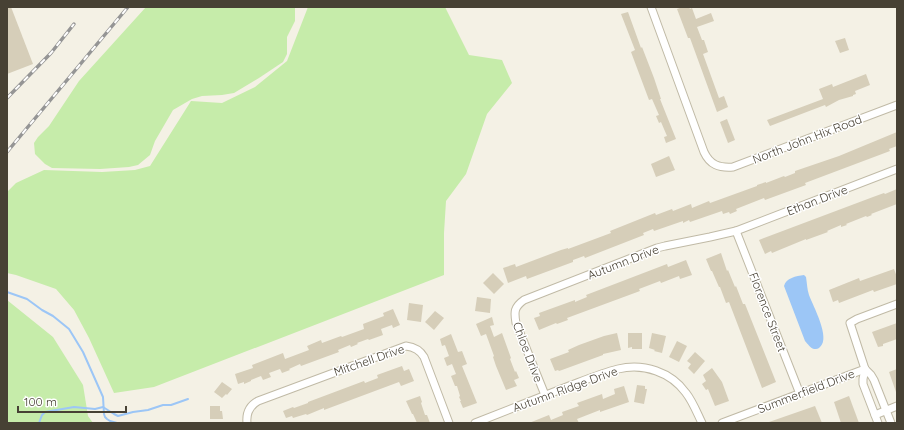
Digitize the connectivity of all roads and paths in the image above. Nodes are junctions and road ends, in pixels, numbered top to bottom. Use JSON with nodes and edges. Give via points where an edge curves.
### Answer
{"nodes":[{"id":1,"x":651,"y":7,"type":"edge"},
{"id":2,"x":897,"y":105,"type":"edge"},
{"id":3,"x":897,"y":169,"type":"edge"},
{"id":4,"x":736,"y":231,"type":"junction"},
{"id":5,"x":897,"y":304,"type":"edge"},
{"id":6,"x":515,"y":309,"type":"joint"},
{"id":7,"x":865,"y":369,"type":"junction"},
{"id":8,"x":800,"y":394,"type":"junction"},
{"id":9,"x":545,"y":395,"type":"junction"},
{"id":10,"x":897,"y":406,"type":"edge"},
{"id":11,"x":886,"y":411,"type":"junction"},
{"id":12,"x":875,"y":415,"type":"junction"},
{"id":13,"x":247,"y":423,"type":"edge"},
{"id":14,"x":449,"y":423,"type":"edge"},
{"id":15,"x":475,"y":423,"type":"edge"},
{"id":16,"x":702,"y":423,"type":"edge"},
{"id":17,"x":722,"y":423,"type":"edge"},
{"id":18,"x":878,"y":423,"type":"edge"},
{"id":19,"x":890,"y":423,"type":"edge"}],
"edges":[{"from":1,"to":2,"type":"street","name":"North John Hix Road","via":[[704,152],[715,165],[733,167]]},
{"from":3,"to":4,"type":"street","name":"Ethan Drive"},
{"from":4,"to":6,"type":"street","name":"Autumn Drive","via":[[657,248],[524,300]]},
{"from":4,"to":8,"type":"street","name":"Florence Street"},
{"from":5,"to":7,"type":"street","name":"Summerfield Drive","via":[[850,323]]},
{"from":6,"to":9,"type":"street","name":"Chloe Drive","via":[[516,323]]},
{"from":7,"to":8,"type":"street","name":"Summerfield Drive"},
{"from":7,"to":11,"type":"street","via":[[874,380]]},
{"from":7,"to":12,"type":"street","via":[[863,384]]},
{"from":8,"to":17,"type":"street","name":"Summerfield Drive"},
{"from":9,"to":15,"type":"street","name":"Autumn Ridge Drive"},
{"from":9,"to":16,"type":"street","name":"Autumn Ridge Drive","via":[[611,371],[626,367],[646,368],[668,376],[680,386]]},
{"from":10,"to":11,"type":"street"},
{"from":11,"to":12,"type":"street"},
{"from":11,"to":19,"type":"street"},
{"from":12,"to":18,"type":"street"},
{"from":13,"to":14,"type":"street","name":"Mitchell Drive","via":[[248,411],[258,401],[403,346],[418,350],[424,357]]}]}
